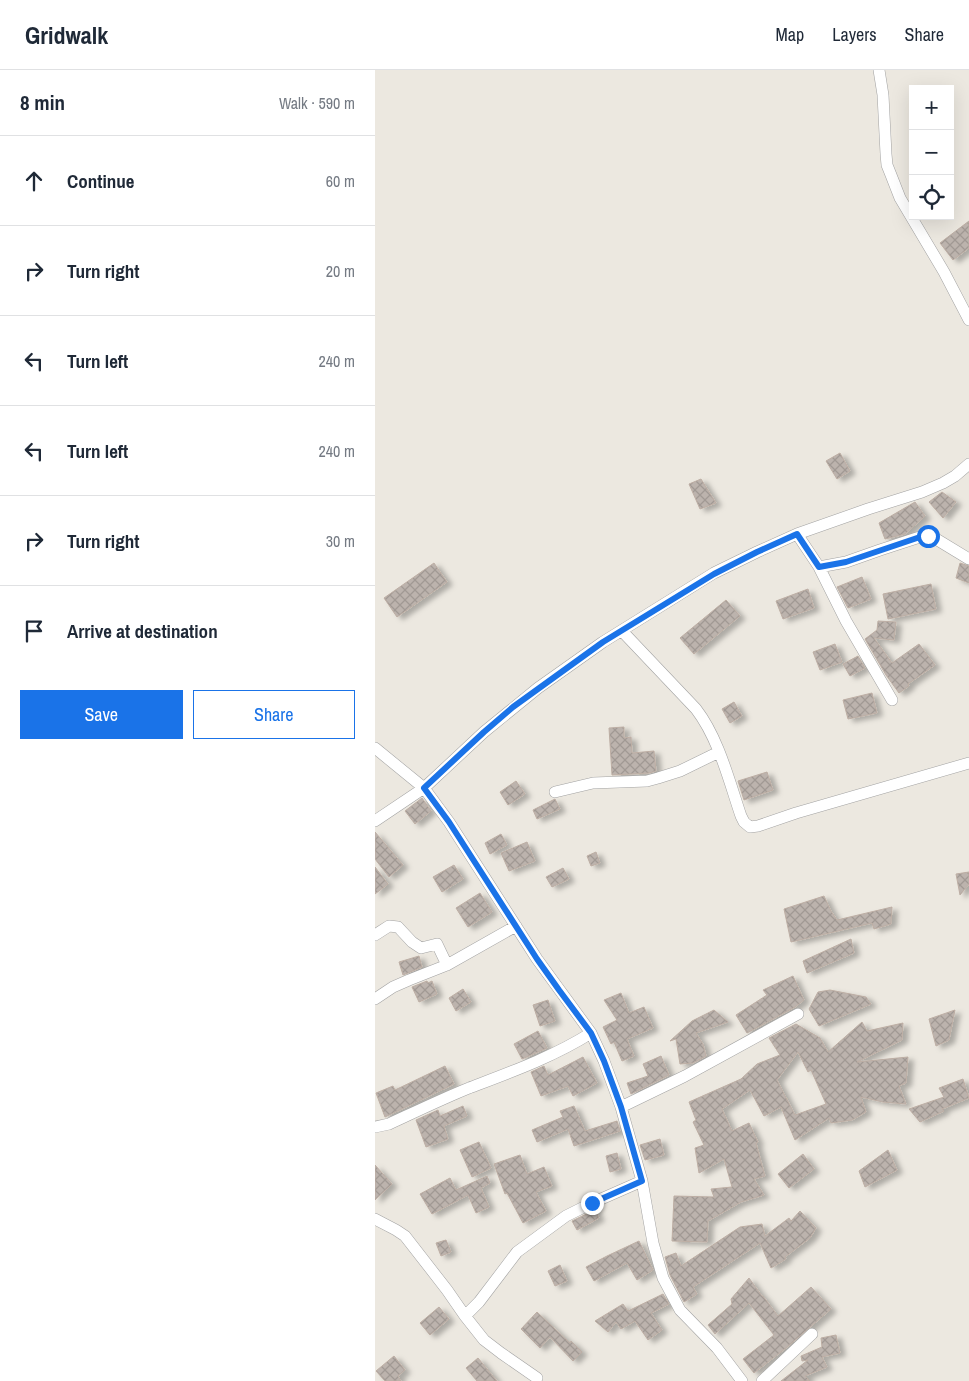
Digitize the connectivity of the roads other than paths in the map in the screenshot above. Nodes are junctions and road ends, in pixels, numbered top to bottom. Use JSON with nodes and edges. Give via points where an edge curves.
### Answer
{"nodes":[{"id":1,"x":879,"y":70,"type":"edge"},
{"id":2,"x":969,"y":320,"type":"edge"},
{"id":3,"x":969,"y":464,"type":"edge"},
{"id":4,"x":797,"y":534,"type":"junction"},
{"id":5,"x":969,"y":559,"type":"edge"},
{"id":6,"x":819,"y":567,"type":"junction"},
{"id":7,"x":622,"y":630,"type":"junction"},
{"id":8,"x":892,"y":700,"type":"dead end"},
{"id":9,"x":375,"y":748,"type":"edge"},
{"id":10,"x":719,"y":752,"type":"junction"},
{"id":11,"x":969,"y":763,"type":"edge"},
{"id":12,"x":424,"y":788,"type":"junction"},
{"id":13,"x":555,"y":792,"type":"dead end"},
{"id":14,"x":375,"y":821,"type":"edge"},
{"id":15,"x":516,"y":926,"type":"junction"},
{"id":16,"x":375,"y":935,"type":"edge"},
{"id":17,"x":447,"y":965,"type":"junction"},
{"id":18,"x":375,"y":999,"type":"edge"},
{"id":19,"x":798,"y":1014,"type":"dead end"},
{"id":20,"x":591,"y":1033,"type":"junction"},
{"id":21,"x":621,"y":1107,"type":"junction"},
{"id":22,"x":375,"y":1127,"type":"edge"},
{"id":23,"x":642,"y":1181,"type":"junction"},
{"id":24,"x":375,"y":1219,"type":"edge"},
{"id":25,"x":465,"y":1316,"type":"junction"},
{"id":26,"x":812,"y":1334,"type":"dead end"},
{"id":27,"x":537,"y":1378,"type":"dead end"},
{"id":28,"x":742,"y":1381,"type":"edge"},
{"id":29,"x":762,"y":1381,"type":"edge"}],
"edges":[{"from":1,"to":2,"type":"street","via":[[887,165],[900,198]]},
{"from":3,"to":4,"type":"street","via":[[943,483],[922,492]]},
{"from":4,"to":6,"type":"street"},
{"from":4,"to":7,"type":"street","via":[[714,574]]},
{"from":5,"to":6,"type":"street","via":[[926,536],[846,562]]},
{"from":6,"to":8,"type":"street"},
{"from":7,"to":10,"type":"street","via":[[705,721]]},
{"from":7,"to":12,"type":"street","via":[[513,707]]},
{"from":9,"to":12,"type":"street"},
{"from":10,"to":11,"type":"street","via":[[741,816],[750,827]]},
{"from":10,"to":13,"type":"street","via":[[653,780],[593,783]]},
{"from":12,"to":14,"type":"street"},
{"from":12,"to":15,"type":"street"},
{"from":15,"to":17,"type":"street"},
{"from":15,"to":20,"type":"street"},
{"from":16,"to":17,"type":"street","via":[[385,928],[398,926],[421,948],[437,944]]},
{"from":17,"to":18,"type":"street","via":[[393,987]]},
{"from":19,"to":21,"type":"street"},
{"from":20,"to":21,"type":"street"},
{"from":20,"to":22,"type":"street","via":[[519,1069]]},
{"from":21,"to":23,"type":"street"},
{"from":23,"to":25,"type":"street","via":[[566,1216],[517,1252]]},
{"from":23,"to":28,"type":"street","via":[[663,1278],[680,1310],[717,1348]]},
{"from":24,"to":25,"type":"street","via":[[405,1236]]},
{"from":25,"to":27,"type":"street","via":[[487,1343]]},
{"from":26,"to":29,"type":"street"}]}
